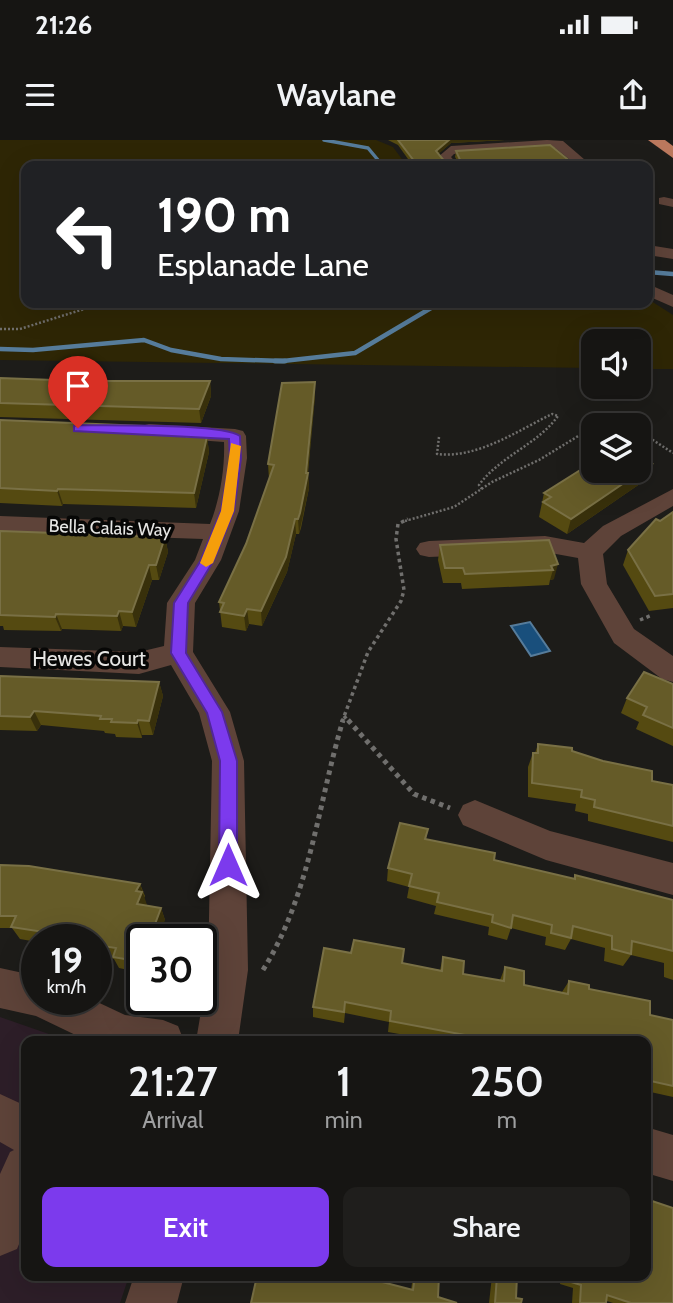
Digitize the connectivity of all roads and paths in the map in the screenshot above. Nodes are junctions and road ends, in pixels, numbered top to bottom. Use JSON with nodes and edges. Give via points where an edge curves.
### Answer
{"nodes":[{"id":1,"x":655,"y":140,"type":"edge"},
{"id":2,"x":556,"y":142,"type":"edge"},
{"id":3,"x":673,"y":153,"type":"edge"},
{"id":4,"x":448,"y":161,"type":"edge"},
{"id":5,"x":580,"y":161,"type":"edge"},
{"id":6,"x":653,"y":251,"type":"edge"},
{"id":7,"x":673,"y":254,"type":"edge"},
{"id":8,"x":653,"y":292,"type":"edge"},
{"id":9,"x":673,"y":302,"type":"edge"},
{"id":10,"x":87,"y":308,"type":"edge"},
{"id":11,"x":0,"y":329,"type":"edge"},
{"id":12,"x":124,"y":430,"type":"edge"},
{"id":13,"x":581,"y":434,"type":"edge"},
{"id":14,"x":439,"y":437,"type":"dead end"},
{"id":15,"x":651,"y":439,"type":"edge"},
{"id":16,"x":673,"y":453,"type":"edge"},
{"id":17,"x":482,"y":489,"type":"junction"},
{"id":18,"x":673,"y":496,"type":"edge"},
{"id":19,"x":0,"y":524,"type":"edge"},
{"id":20,"x":219,"y":532,"type":"junction"},
{"id":21,"x":429,"y":549,"type":"dead end"},
{"id":22,"x":590,"y":552,"type":"junction"},
{"id":23,"x":178,"y":653,"type":"junction"},
{"id":24,"x":0,"y":657,"type":"edge"},
{"id":25,"x":673,"y":671,"type":"edge"},
{"id":26,"x":344,"y":716,"type":"junction"},
{"id":27,"x":475,"y":815,"type":"joint"},
{"id":28,"x":673,"y":879,"type":"edge"},
{"id":29,"x":263,"y":970,"type":"dead end"},
{"id":30,"x":0,"y":988,"type":"edge"},
{"id":31,"x":21,"y":993,"type":"edge"},
{"id":32,"x":79,"y":1015,"type":"edge"},
{"id":33,"x":123,"y":1036,"type":"edge"},
{"id":34,"x":218,"y":1036,"type":"edge"},
{"id":35,"x":0,"y":1116,"type":"edge"},
{"id":36,"x":21,"y":1129,"type":"edge"},
{"id":37,"x":651,"y":1151,"type":"edge"},
{"id":38,"x":673,"y":1158,"type":"edge"},
{"id":39,"x":21,"y":1180,"type":"edge"},
{"id":40,"x":0,"y":1232,"type":"edge"},
{"id":41,"x":158,"y":1281,"type":"edge"},
{"id":42,"x":151,"y":1303,"type":"edge"}],
"edges":[{"from":1,"to":3,"type":"highway"},
{"from":2,"to":4,"type":"street","via":[[451,150],[444,157]]},
{"from":2,"to":5,"type":"street"},
{"from":6,"to":7,"type":"street"},
{"from":8,"to":9,"type":"street"},
{"from":10,"to":11,"type":"path","via":[[20,329]]},
{"from":12,"to":20,"type":"street","via":[[234,436],[236,458],[228,511]]},
{"from":13,"to":17,"type":"path"},
{"from":14,"to":17,"type":"path","via":[[438,454],[467,454],[552,414],[558,416],[548,429],[486,472],[479,485]]},
{"from":15,"to":16,"type":"path"},
{"from":17,"to":26,"type":"path","via":[[454,507],[398,524],[401,601],[368,652]]},
{"from":18,"to":22,"type":"street","via":[[612,531]]},
{"from":19,"to":20,"type":"street","name":"Bella Calais Way"},
{"from":20,"to":23,"type":"street","via":[[208,560],[181,603]]},
{"from":21,"to":22,"type":"street","via":[[545,544]]},
{"from":22,"to":25,"type":"street","via":[[594,584],[624,636]]},
{"from":23,"to":24,"type":"street","name":"Hewes Court","via":[[139,663]]},
{"from":23,"to":34,"type":"street","via":[[214,712],[228,761],[228,970]]},
{"from":26,"to":27,"type":"path","via":[[414,794]]},
{"from":26,"to":29,"type":"path","via":[[300,893],[280,943]]},
{"from":27,"to":28,"type":"street","via":[[546,845]]},
{"from":30,"to":31,"type":"street"},
{"from":32,"to":33,"type":"street"},
{"from":35,"to":36,"type":"street"},
{"from":37,"to":38,"type":"street"},
{"from":39,"to":40,"type":"street"},
{"from":41,"to":42,"type":"street"}]}
